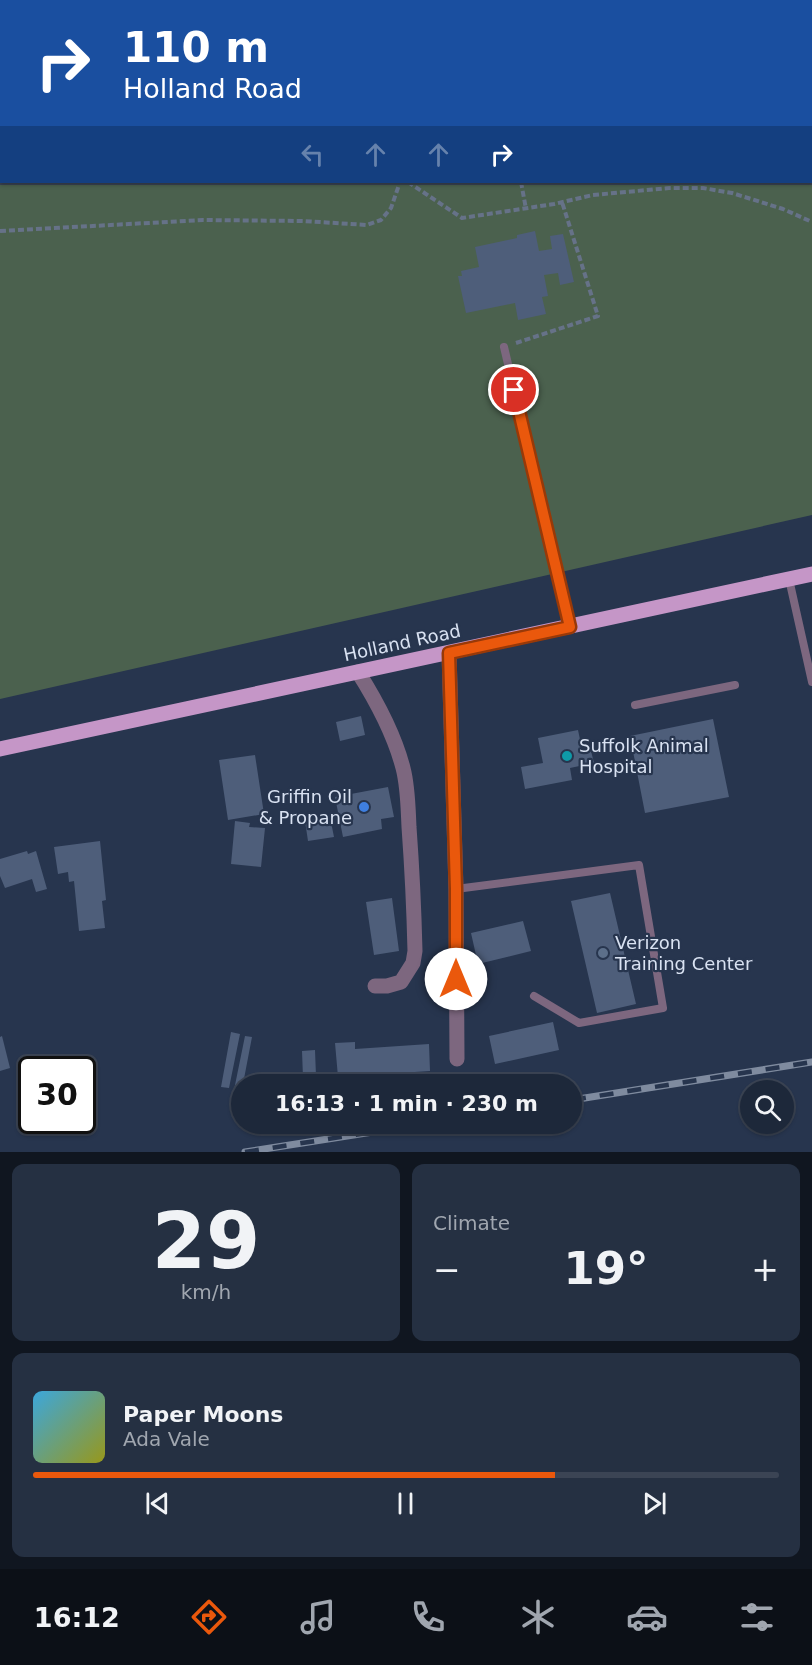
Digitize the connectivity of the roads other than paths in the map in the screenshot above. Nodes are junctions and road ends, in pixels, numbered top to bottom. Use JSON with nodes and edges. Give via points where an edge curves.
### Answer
{"nodes":[{"id":1,"x":504,"y":347,"type":"road end"},
{"id":2,"x":812,"y":574,"type":"edge"},
{"id":3,"x":789,"y":579,"type":"junction"},
{"id":4,"x":570,"y":627,"type":"junction"},
{"id":5,"x":449,"y":653,"type":"junction"},
{"id":6,"x":358,"y":672,"type":"junction"},
{"id":7,"x":812,"y":682,"type":"edge"},
{"id":8,"x":735,"y":685,"type":"dead end"},
{"id":9,"x":635,"y":705,"type":"dead end"},
{"id":10,"x":0,"y":749,"type":"edge"},
{"id":11,"x":456,"y":889,"type":"junction"},
{"id":12,"x":375,"y":986,"type":"dead end"},
{"id":13,"x":534,"y":996,"type":"dead end"},
{"id":14,"x":457,"y":1059,"type":"dead end"}],
"edges":[{"from":1,"to":4,"type":"lane"},
{"from":2,"to":3,"type":"main road","name":"Holland Road"},
{"from":3,"to":4,"type":"main road","name":"Holland Road"},
{"from":3,"to":7,"type":"lane"},
{"from":4,"to":5,"type":"main road","name":"Holland Road"},
{"from":5,"to":6,"type":"main road","name":"Holland Road"},
{"from":5,"to":11,"type":"street"},
{"from":6,"to":10,"type":"main road","name":"Holland Road"},
{"from":6,"to":12,"type":"street","via":[[391,732],[403,768],[411,855],[416,951],[413,963],[402,982]]},
{"from":8,"to":9,"type":"lane"},
{"from":11,"to":13,"type":"lane","via":[[639,865],[663,1008],[579,1023]]},
{"from":11,"to":14,"type":"street"}]}
